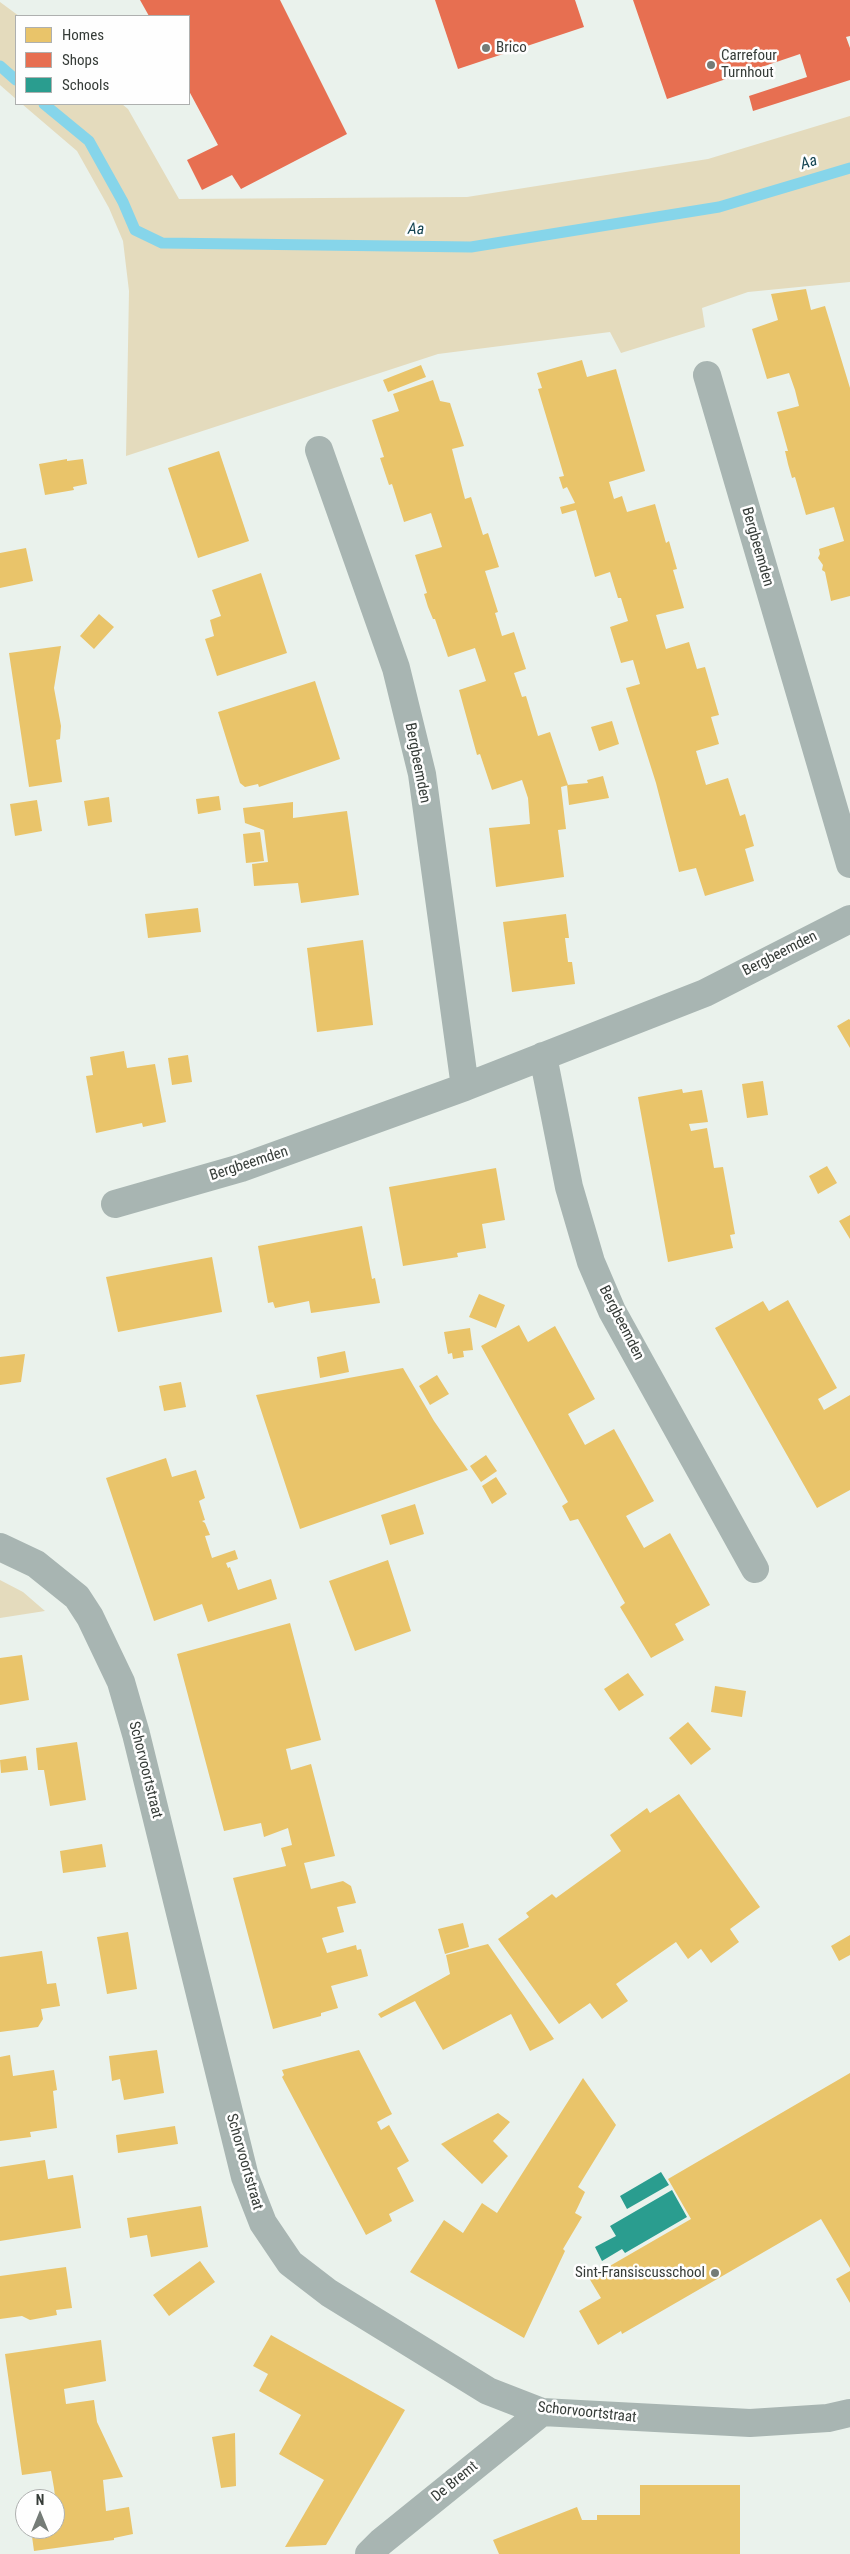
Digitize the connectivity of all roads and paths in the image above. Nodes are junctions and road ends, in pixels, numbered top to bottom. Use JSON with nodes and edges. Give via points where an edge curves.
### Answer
{"nodes":[{"id":1,"x":707,"y":374,"type":"dead end"},
{"id":2,"x":319,"y":450,"type":"dead end"},
{"id":3,"x":850,"y":864,"type":"edge"},
{"id":4,"x":850,"y":919,"type":"edge"},
{"id":5,"x":543,"y":1056,"type":"junction"},
{"id":6,"x":465,"y":1088,"type":"junction"},
{"id":7,"x":115,"y":1204,"type":"dead end"},
{"id":8,"x":0,"y":1547,"type":"edge"},
{"id":9,"x":755,"y":1569,"type":"dead end"},
{"id":10,"x":542,"y":2412,"type":"junction"},
{"id":11,"x":850,"y":2413,"type":"edge"},
{"id":12,"x":369,"y":2554,"type":"edge"}],
"edges":[{"from":1,"to":3,"type":"street","name":"Bergbeemden"},
{"from":2,"to":6,"type":"street","name":"Bergbeemden","via":[[396,668],[422,774]]},
{"from":4,"to":5,"type":"street","name":"Bergbeemden","via":[[705,993]]},
{"from":5,"to":6,"type":"street","name":"Bergbeemden"},
{"from":5,"to":9,"type":"street","name":"Bergbeemden","via":[[569,1187],[590,1262],[612,1311]]},
{"from":6,"to":7,"type":"street","name":"Bergbeemden","via":[[241,1168]]},
{"from":8,"to":10,"type":"street","name":"Schorvoortstraat","via":[[36,1564],[78,1597],[121,1682],[245,2176],[263,2223],[290,2262],[329,2293],[488,2391]]},
{"from":10,"to":11,"type":"street","name":"Schorvoortstraat","via":[[750,2423],[828,2418]]},
{"from":10,"to":12,"type":"street","name":"De Bremt"}]}
